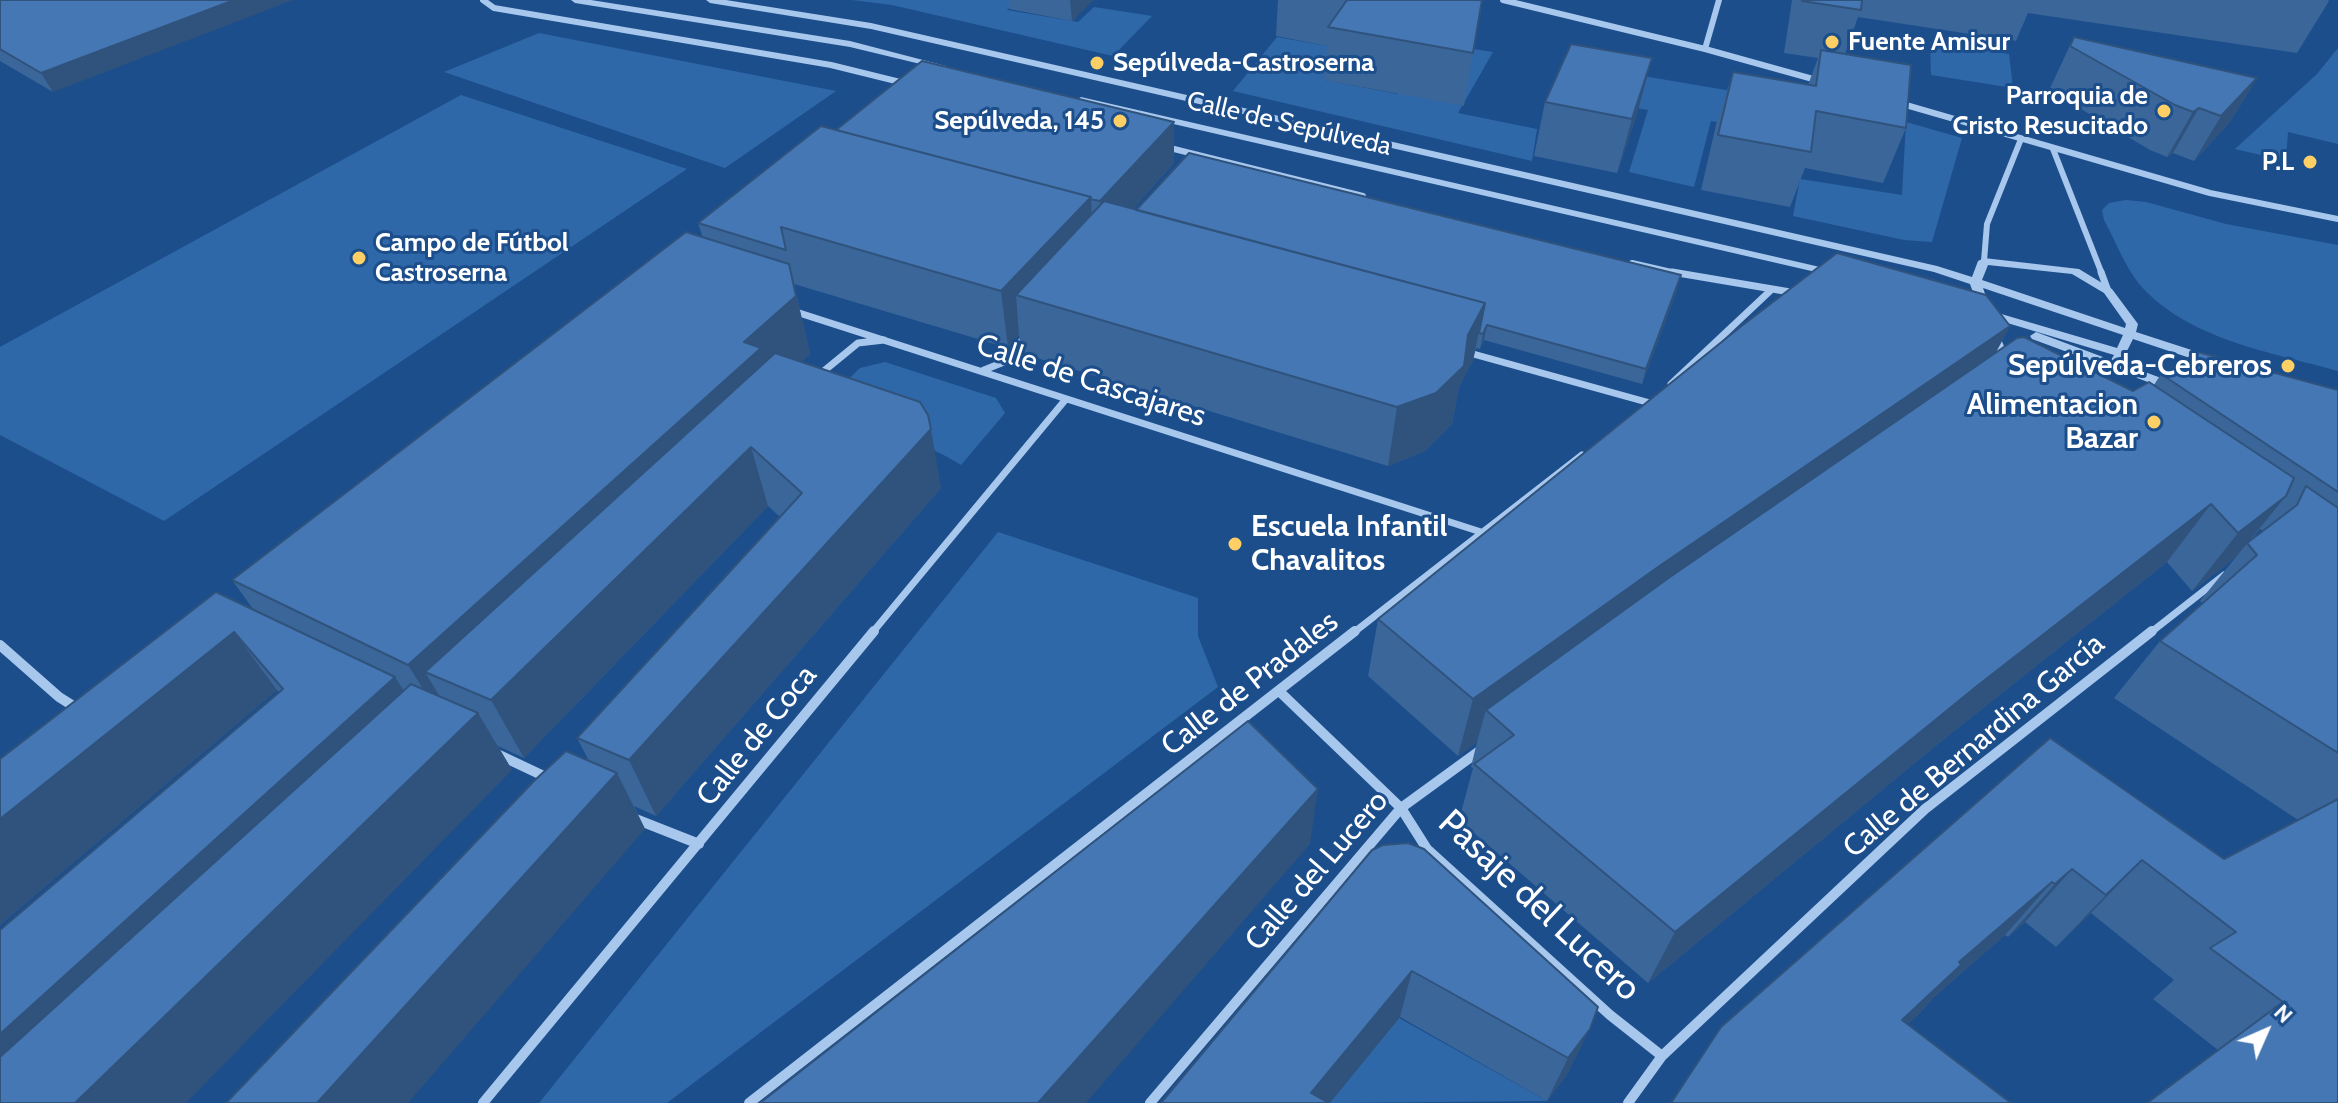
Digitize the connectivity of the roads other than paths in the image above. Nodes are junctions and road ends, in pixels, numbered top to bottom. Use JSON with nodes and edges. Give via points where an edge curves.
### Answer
{"nodes":[{"id":1,"x":483,"y":0,"type":"edge"},
{"id":2,"x":575,"y":0,"type":"edge"},
{"id":3,"x":710,"y":0,"type":"edge"},
{"id":4,"x":1503,"y":0,"type":"edge"},
{"id":5,"x":1719,"y":0,"type":"edge"},
{"id":6,"x":1705,"y":49,"type":"junction"},
{"id":7,"x":959,"y":70,"type":"edge"},
{"id":8,"x":1822,"y":81,"type":"edge"},
{"id":9,"x":918,"y":87,"type":"edge"},
{"id":10,"x":1067,"y":96,"type":"edge"},
{"id":11,"x":1895,"y":102,"type":"edge"},
{"id":12,"x":2021,"y":139,"type":"junction"},
{"id":13,"x":1163,"y":146,"type":"edge"},
{"id":14,"x":2053,"y":149,"type":"junction"},
{"id":15,"x":1204,"y":155,"type":"junction"},
{"id":16,"x":1186,"y":163,"type":"edge"},
{"id":17,"x":1368,"y":197,"type":"edge"},
{"id":18,"x":2338,"y":219,"type":"edge"},
{"id":19,"x":1621,"y":260,"type":"edge"},
{"id":20,"x":1984,"y":261,"type":"junction"},
{"id":21,"x":1844,"y":275,"type":"edge"},
{"id":22,"x":1975,"y":283,"type":"junction"},
{"id":23,"x":1770,"y":291,"type":"junction"},
{"id":24,"x":2108,"y":291,"type":"junction"},
{"id":25,"x":1799,"y":293,"type":"edge"},
{"id":26,"x":779,"y":307,"type":"edge"},
{"id":27,"x":1973,"y":309,"type":"edge"},
{"id":28,"x":1988,"y":314,"type":"junction"},
{"id":29,"x":1028,"y":334,"type":"edge"},
{"id":30,"x":2130,"y":334,"type":"junction"},
{"id":31,"x":884,"y":340,"type":"junction"},
{"id":32,"x":1984,"y":345,"type":"edge"},
{"id":33,"x":1452,"y":348,"type":"edge"},
{"id":34,"x":1998,"y":349,"type":"junction"},
{"id":35,"x":2120,"y":353,"type":"junction"},
{"id":36,"x":2228,"y":365,"type":"edge"},
{"id":37,"x":2112,"y":367,"type":"junction"},
{"id":38,"x":983,"y":370,"type":"junction"},
{"id":39,"x":2016,"y":371,"type":"junction"},
{"id":40,"x":811,"y":382,"type":"edge"},
{"id":41,"x":2008,"y":385,"type":"edge"},
{"id":42,"x":2186,"y":391,"type":"edge"},
{"id":43,"x":1066,"y":399,"type":"junction"},
{"id":44,"x":1650,"y":403,"type":"junction"},
{"id":45,"x":1638,"y":412,"type":"edge"},
{"id":46,"x":1590,"y":449,"type":"edge"},
{"id":47,"x":1481,"y":532,"type":"junction"},
{"id":48,"x":2233,"y":568,"type":"edge"},
{"id":49,"x":0,"y":645,"type":"edge"},
{"id":50,"x":1280,"y":692,"type":"junction"},
{"id":51,"x":93,"y":719,"type":"edge"},
{"id":52,"x":1490,"y":742,"type":"edge"},
{"id":53,"x":489,"y":750,"type":"edge"},
{"id":54,"x":559,"y":783,"type":"edge"},
{"id":55,"x":1401,"y":808,"type":"junction"},
{"id":56,"x":628,"y":815,"type":"dead end"},
{"id":57,"x":699,"y":844,"type":"junction"},
{"id":58,"x":1662,"y":1056,"type":"junction"},
{"id":59,"x":483,"y":1103,"type":"edge"},
{"id":60,"x":749,"y":1103,"type":"edge"},
{"id":61,"x":1150,"y":1103,"type":"edge"},
{"id":62,"x":1628,"y":1103,"type":"edge"}],
"edges":[{"from":1,"to":9,"type":"street","via":[[494,8],[831,65]]},
{"from":2,"to":7,"type":"street","via":[[850,44]]},
{"from":3,"to":22,"type":"street","name":"Calle de Sepúlveda","via":[[982,50],[1916,264]]},
{"from":4,"to":6,"type":"street"},
{"from":5,"to":6,"type":"street"},
{"from":6,"to":8,"type":"street"},
{"from":10,"to":21,"type":"street","name":"Calle de Sepúlveda"},
{"from":11,"to":12,"type":"street"},
{"from":12,"to":14,"type":"street"},
{"from":12,"to":20,"type":"street","via":[[1987,224]]},
{"from":13,"to":15,"type":"street","name":"Calle de Sepúlveda"},
{"from":14,"to":18,"type":"street","via":[[2210,193]]},
{"from":14,"to":24,"type":"street"},
{"from":15,"to":16,"type":"street"},
{"from":15,"to":17,"type":"street","name":"Calle de Sepúlveda"},
{"from":19,"to":23,"type":"street"},
{"from":20,"to":22,"type":"street"},
{"from":20,"to":24,"type":"street","via":[[2075,271]]},
{"from":22,"to":28,"type":"street"},
{"from":22,"to":30,"type":"street","name":"Calle de Sepúlveda"},
{"from":23,"to":25,"type":"street"},
{"from":23,"to":44,"type":"street"},
{"from":24,"to":30,"type":"street","via":[[2132,324]]},
{"from":26,"to":31,"type":"street","name":"Calle de Cascajares"},
{"from":27,"to":28,"type":"street"},
{"from":28,"to":34,"type":"street"},
{"from":28,"to":35,"type":"street"},
{"from":28,"to":37,"type":"street"},
{"from":29,"to":38,"type":"street","via":[[1004,362]]},
{"from":30,"to":35,"type":"street"},
{"from":30,"to":36,"type":"street","name":"Calle de Sepúlveda"},
{"from":31,"to":38,"type":"street","name":"Calle de Cascajares"},
{"from":31,"to":40,"type":"street","via":[[858,343]]},
{"from":32,"to":34,"type":"street"},
{"from":33,"to":44,"type":"street"},
{"from":34,"to":39,"type":"street"},
{"from":35,"to":37,"type":"street"},
{"from":37,"to":39,"type":"street","via":[[2099,376],[2049,387]]},
{"from":37,"to":42,"type":"street"},
{"from":38,"to":43,"type":"street","name":"Calle de Cascajares"},
{"from":39,"to":41,"type":"street"},
{"from":43,"to":47,"type":"street","name":"Calle de Cascajares"},
{"from":43,"to":57,"type":"street","name":"Calle de Coca"},
{"from":44,"to":45,"type":"street"},
{"from":46,"to":47,"type":"street","name":"Calle de Pradales"},
{"from":47,"to":50,"type":"street","name":"Calle de Pradales"},
{"from":48,"to":58,"type":"street","name":"Calle de Bernardina García","via":[[1925,809]]},
{"from":49,"to":51,"type":"street"},
{"from":50,"to":55,"type":"street","name":"Pasaje del Lucero"},
{"from":50,"to":60,"type":"street","name":"Calle de Pradales"},
{"from":52,"to":55,"type":"street","name":"Calle del Lucero"},
{"from":53,"to":54,"type":"street"},
{"from":55,"to":58,"type":"street","name":"Pasaje del Lucero","via":[[1427,849]]},
{"from":55,"to":61,"type":"street","name":"Calle del Lucero"},
{"from":56,"to":57,"type":"street"},
{"from":57,"to":59,"type":"street","name":"Calle de Coca"},
{"from":58,"to":62,"type":"street","name":"Calle de Bernardina García"}]}
